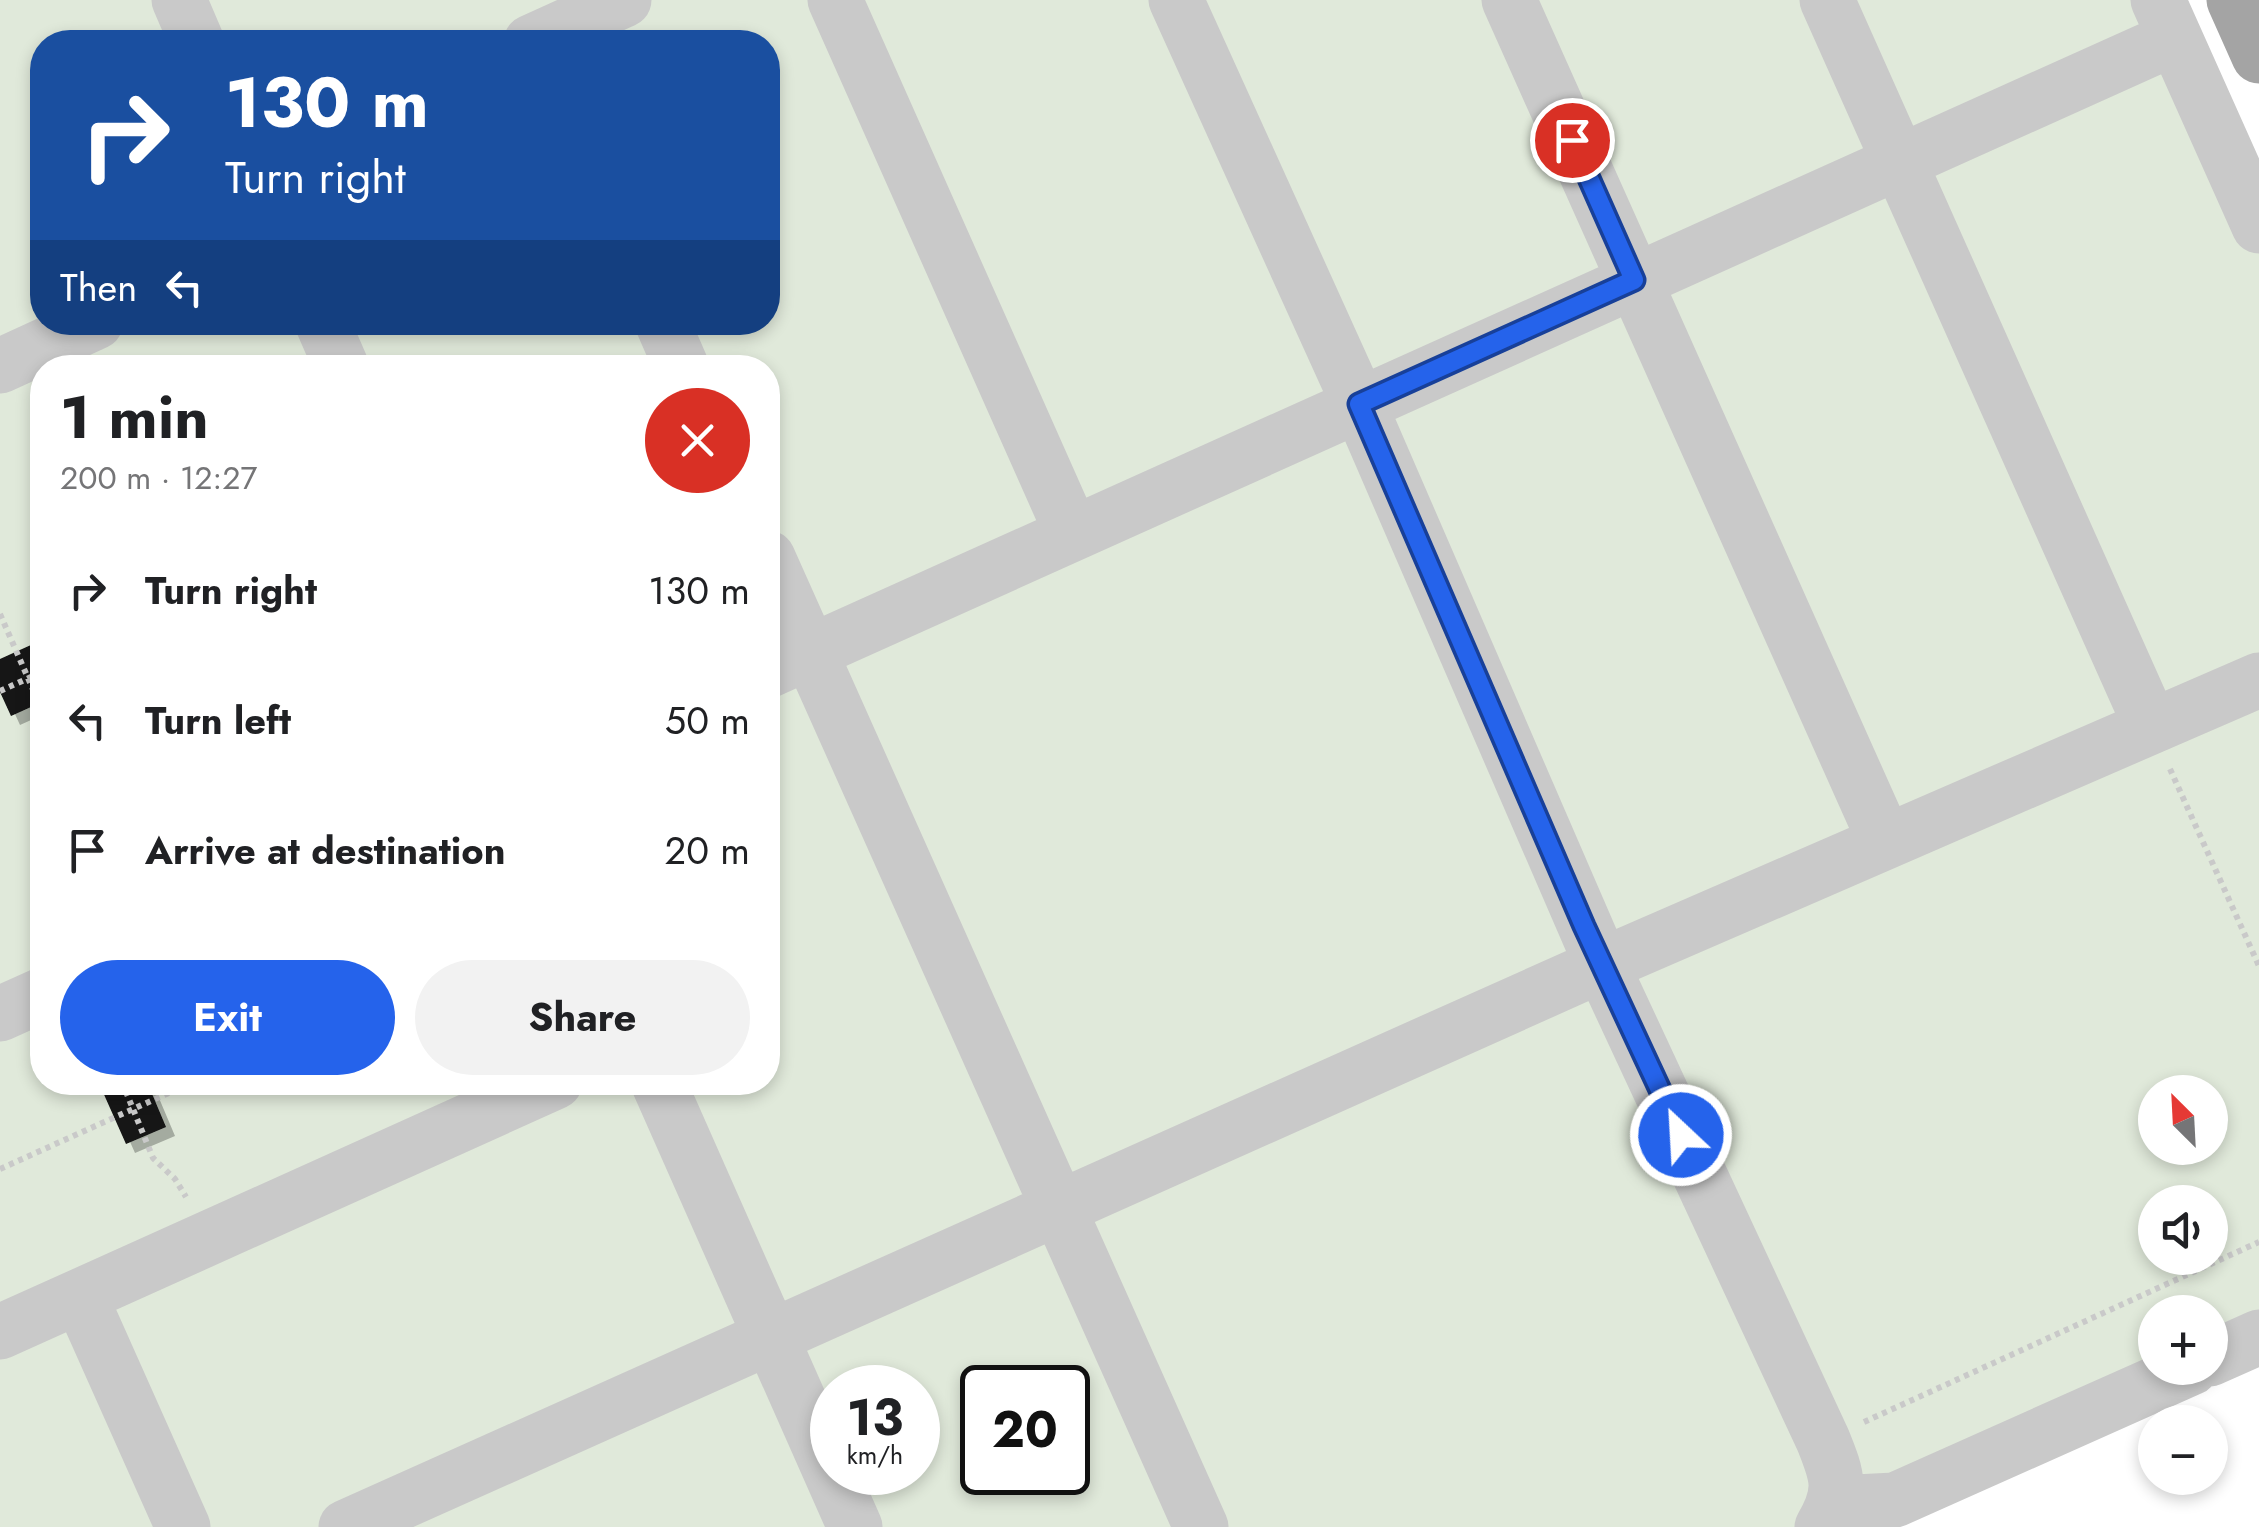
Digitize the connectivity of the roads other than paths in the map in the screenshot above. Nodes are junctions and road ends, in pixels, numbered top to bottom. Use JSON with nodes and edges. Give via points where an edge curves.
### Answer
{"nodes":[{"id":1,"x":178,"y":0,"type":"edge"},
{"id":2,"x":624,"y":0,"type":"edge"},
{"id":3,"x":835,"y":0,"type":"edge"},
{"id":4,"x":1176,"y":0,"type":"edge"},
{"id":5,"x":1509,"y":0,"type":"edge"},
{"id":6,"x":1827,"y":0,"type":"edge"},
{"id":7,"x":2166,"y":19,"type":"edge"},
{"id":8,"x":192,"y":30,"type":"edge"},
{"id":9,"x":533,"y":30,"type":"edge"},
{"id":10,"x":1899,"y":162,"type":"junction"},
{"id":11,"x":2259,"y":226,"type":"edge"},
{"id":12,"x":1634,"y":280,"type":"junction"},
{"id":13,"x":68,"y":335,"type":"edge"},
{"id":14,"x":0,"y":366,"type":"edge"},
{"id":15,"x":1359,"y":404,"type":"junction"},
{"id":16,"x":1072,"y":533,"type":"junction"},
{"id":17,"x":780,"y":620,"type":"edge"},
{"id":18,"x":788,"y":662,"type":"edge"},
{"id":19,"x":2259,"y":680,"type":"edge"},
{"id":20,"x":2152,"y":726,"type":"junction"},
{"id":21,"x":1885,"y":842,"type":"junction"},
{"id":22,"x":1602,"y":965,"type":"junction"},
{"id":23,"x":30,"y":1000,"type":"edge"},
{"id":24,"x":0,"y":1014,"type":"edge"},
{"id":25,"x":526,"y":1095,"type":"edge"},
{"id":26,"x":664,"y":1095,"type":"edge"},
{"id":27,"x":1058,"y":1206,"type":"junction"},
{"id":28,"x":80,"y":1296,"type":"junction"},
{"id":29,"x":0,"y":1332,"type":"edge"},
{"id":30,"x":770,"y":1334,"type":"junction"},
{"id":31,"x":2259,"y":1337,"type":"edge"},
{"id":32,"x":2228,"y":1351,"type":"edge"},
{"id":33,"x":2153,"y":1385,"type":"edge"},
{"id":34,"x":1829,"y":1515,"type":"edge"},
{"id":35,"x":183,"y":1527,"type":"edge"},
{"id":36,"x":346,"y":1527,"type":"edge"},
{"id":37,"x":855,"y":1527,"type":"edge"},
{"id":38,"x":1201,"y":1527,"type":"edge"}],
"edges":[{"from":1,"to":8,"type":"lane"},
{"from":2,"to":9,"type":"lane"},
{"from":3,"to":16,"type":"lane"},
{"from":4,"to":15,"type":"lane"},
{"from":5,"to":12,"type":"lane"},
{"from":6,"to":10,"type":"lane"},
{"from":7,"to":10,"type":"lane"},
{"from":7,"to":11,"type":"lane"},
{"from":10,"to":12,"type":"lane"},
{"from":10,"to":20,"type":"lane"},
{"from":12,"to":15,"type":"lane"},
{"from":12,"to":21,"type":"lane"},
{"from":13,"to":14,"type":"lane"},
{"from":15,"to":16,"type":"lane"},
{"from":15,"to":22,"type":"lane"},
{"from":16,"to":18,"type":"lane"},
{"from":17,"to":18,"type":"lane"},
{"from":18,"to":27,"type":"lane"},
{"from":19,"to":20,"type":"lane"},
{"from":20,"to":21,"type":"lane"},
{"from":21,"to":22,"type":"lane"},
{"from":22,"to":27,"type":"lane"},
{"from":22,"to":34,"type":"lane","via":[[1823,1440],[1837,1474]]},
{"from":23,"to":24,"type":"lane"},
{"from":25,"to":28,"type":"lane"},
{"from":26,"to":30,"type":"lane"},
{"from":27,"to":30,"type":"lane"},
{"from":27,"to":38,"type":"lane"},
{"from":28,"to":29,"type":"lane"},
{"from":28,"to":35,"type":"lane"},
{"from":30,"to":36,"type":"lane"},
{"from":30,"to":37,"type":"lane"},
{"from":31,"to":32,"type":"lane"},
{"from":33,"to":34,"type":"lane","via":[[1895,1500]]}]}
